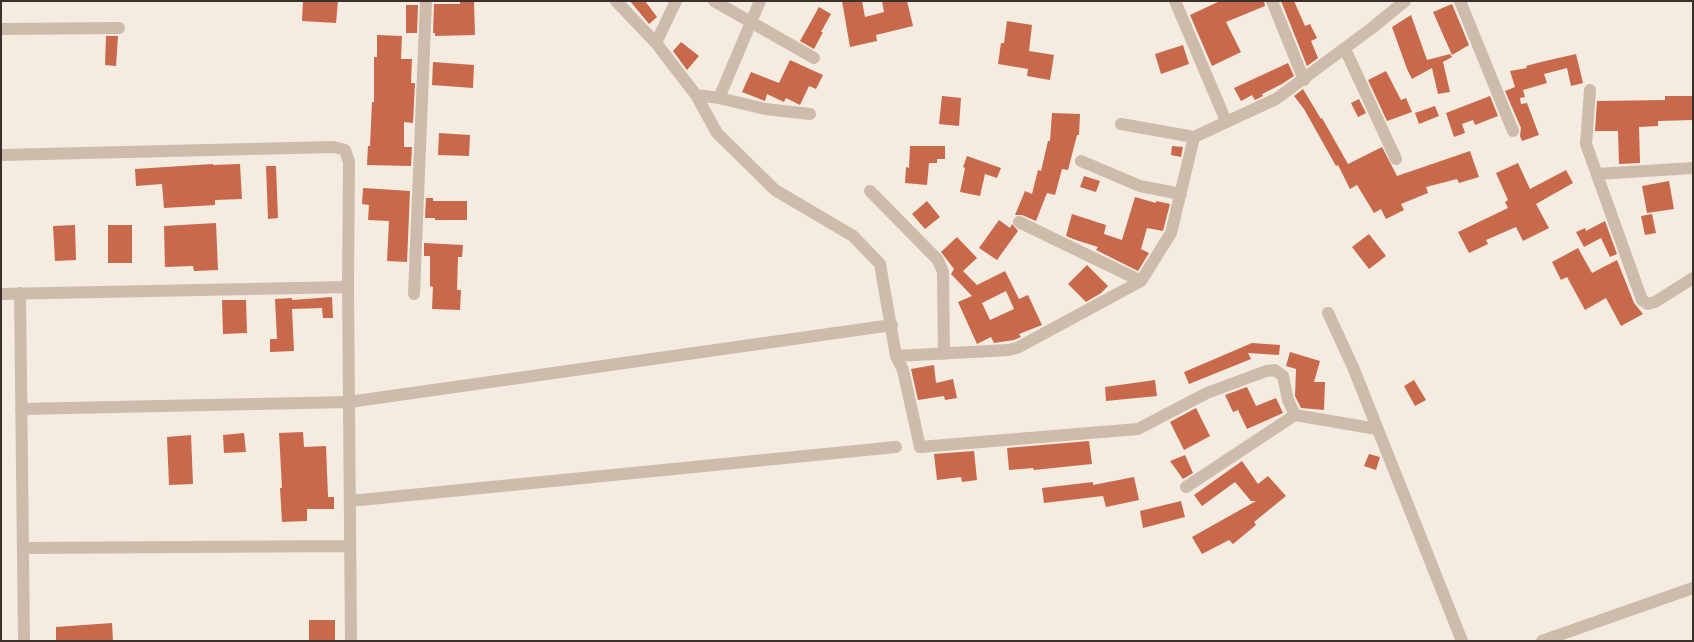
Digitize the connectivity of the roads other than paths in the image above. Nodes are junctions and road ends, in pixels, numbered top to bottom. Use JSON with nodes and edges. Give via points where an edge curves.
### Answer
{"nodes":[{"id":1,"x":426,"y":1,"type":"edge"},
{"id":2,"x":616,"y":1,"type":"edge"},
{"id":3,"x":676,"y":1,"type":"edge"},
{"id":4,"x":714,"y":1,"type":"edge"},
{"id":5,"x":760,"y":1,"type":"edge"},
{"id":6,"x":1175,"y":1,"type":"edge"},
{"id":7,"x":1272,"y":1,"type":"edge"},
{"id":8,"x":1405,"y":1,"type":"edge"},
{"id":9,"x":1460,"y":1,"type":"edge"},
{"id":10,"x":751,"y":22,"type":"junction"},
{"id":11,"x":118,"y":28,"type":"dead end"},
{"id":12,"x":1,"y":29,"type":"edge"},
{"id":13,"x":656,"y":43,"type":"junction"},
{"id":14,"x":1346,"y":49,"type":"junction"},
{"id":15,"x":814,"y":58,"type":"dead end"},
{"id":16,"x":1304,"y":80,"type":"junction"},
{"id":17,"x":1590,"y":90,"type":"dead end"},
{"id":18,"x":696,"y":95,"type":"junction"},
{"id":19,"x":719,"y":98,"type":"junction"},
{"id":20,"x":810,"y":114,"type":"dead end"},
{"id":21,"x":1226,"y":121,"type":"junction"},
{"id":22,"x":1121,"y":124,"type":"dead end"},
{"id":23,"x":1512,"y":131,"type":"dead end"},
{"id":24,"x":1194,"y":137,"type":"junction"},
{"id":25,"x":1,"y":155,"type":"edge"},
{"id":26,"x":1396,"y":159,"type":"dead end"},
{"id":27,"x":1081,"y":161,"type":"dead end"},
{"id":28,"x":1693,"y":168,"type":"edge"},
{"id":29,"x":1597,"y":174,"type":"junction"},
{"id":30,"x":870,"y":191,"type":"dead end"},
{"id":31,"x":1181,"y":194,"type":"junction"},
{"id":32,"x":1019,"y":222,"type":"dead end"},
{"id":33,"x":1693,"y":278,"type":"edge"},
{"id":34,"x":1141,"y":281,"type":"junction"},
{"id":35,"x":348,"y":288,"type":"junction"},
{"id":36,"x":20,"y":293,"type":"junction"},
{"id":37,"x":1,"y":294,"type":"edge"},
{"id":38,"x":414,"y":294,"type":"dead end"},
{"id":39,"x":1328,"y":312,"type":"dead end"},
{"id":40,"x":892,"y":325,"type":"junction"},
{"id":41,"x":944,"y":354,"type":"junction"},
{"id":42,"x":896,"y":356,"type":"junction"},
{"id":43,"x":349,"y":402,"type":"junction"},
{"id":44,"x":21,"y":409,"type":"junction"},
{"id":45,"x":1295,"y":415,"type":"junction"},
{"id":46,"x":1377,"y":429,"type":"junction"},
{"id":47,"x":896,"y":447,"type":"dead end"},
{"id":48,"x":1186,"y":487,"type":"dead end"},
{"id":49,"x":350,"y":501,"type":"junction"},
{"id":50,"x":350,"y":546,"type":"junction"},
{"id":51,"x":23,"y":548,"type":"junction"},
{"id":52,"x":1693,"y":588,"type":"edge"},
{"id":53,"x":24,"y":641,"type":"edge"},
{"id":54,"x":351,"y":641,"type":"edge"},
{"id":55,"x":1462,"y":641,"type":"edge"},
{"id":56,"x":1542,"y":641,"type":"edge"}],
"edges":[{"from":1,"to":38,"type":"street"},
{"from":2,"to":13,"type":"street"},
{"from":3,"to":13,"type":"street"},
{"from":4,"to":10,"type":"street"},
{"from":5,"to":10,"type":"street"},
{"from":6,"to":21,"type":"street"},
{"from":7,"to":16,"type":"street"},
{"from":8,"to":14,"type":"street"},
{"from":9,"to":23,"type":"street"},
{"from":10,"to":15,"type":"street"},
{"from":10,"to":19,"type":"street"},
{"from":11,"to":12,"type":"street"},
{"from":13,"to":18,"type":"street"},
{"from":14,"to":16,"type":"street"},
{"from":14,"to":26,"type":"street"},
{"from":16,"to":21,"type":"street","via":[[1276,99]]},
{"from":17,"to":29,"type":"street","via":[[1586,144]]},
{"from":18,"to":19,"type":"street"},
{"from":18,"to":40,"type":"street","via":[[717,133],[775,190],[853,236],[880,264]]},
{"from":19,"to":20,"type":"street","via":[[765,109]]},
{"from":21,"to":24,"type":"street"},
{"from":22,"to":24,"type":"street"},
{"from":24,"to":31,"type":"street"},
{"from":25,"to":35,"type":"street","via":[[334,147],[345,150],[349,162]]},
{"from":27,"to":31,"type":"street","via":[[1140,186]]},
{"from":28,"to":29,"type":"street"},
{"from":29,"to":33,"type":"street","via":[[1642,300],[1648,304],[1655,302]]},
{"from":30,"to":41,"type":"street","via":[[938,260],[943,272]]},
{"from":31,"to":34,"type":"street","via":[[1171,233]]},
{"from":32,"to":34,"type":"street"},
{"from":34,"to":41,"type":"street","via":[[1017,348]]},
{"from":35,"to":36,"type":"street"},
{"from":35,"to":43,"type":"street"},
{"from":36,"to":37,"type":"street"},
{"from":36,"to":44,"type":"street"},
{"from":39,"to":46,"type":"street"},
{"from":40,"to":42,"type":"street"},
{"from":40,"to":43,"type":"street"},
{"from":41,"to":42,"type":"street"},
{"from":42,"to":45,"type":"street","via":[[903,370],[920,447],[1138,429],[1207,393],[1276,370],[1283,376]]},
{"from":43,"to":44,"type":"street"},
{"from":43,"to":49,"type":"street"},
{"from":44,"to":51,"type":"street"},
{"from":45,"to":46,"type":"street"},
{"from":45,"to":48,"type":"street"},
{"from":46,"to":55,"type":"street"},
{"from":47,"to":49,"type":"street"},
{"from":49,"to":50,"type":"street"},
{"from":50,"to":51,"type":"street"},
{"from":50,"to":54,"type":"street"},
{"from":51,"to":53,"type":"street"},
{"from":52,"to":56,"type":"street"}]}
